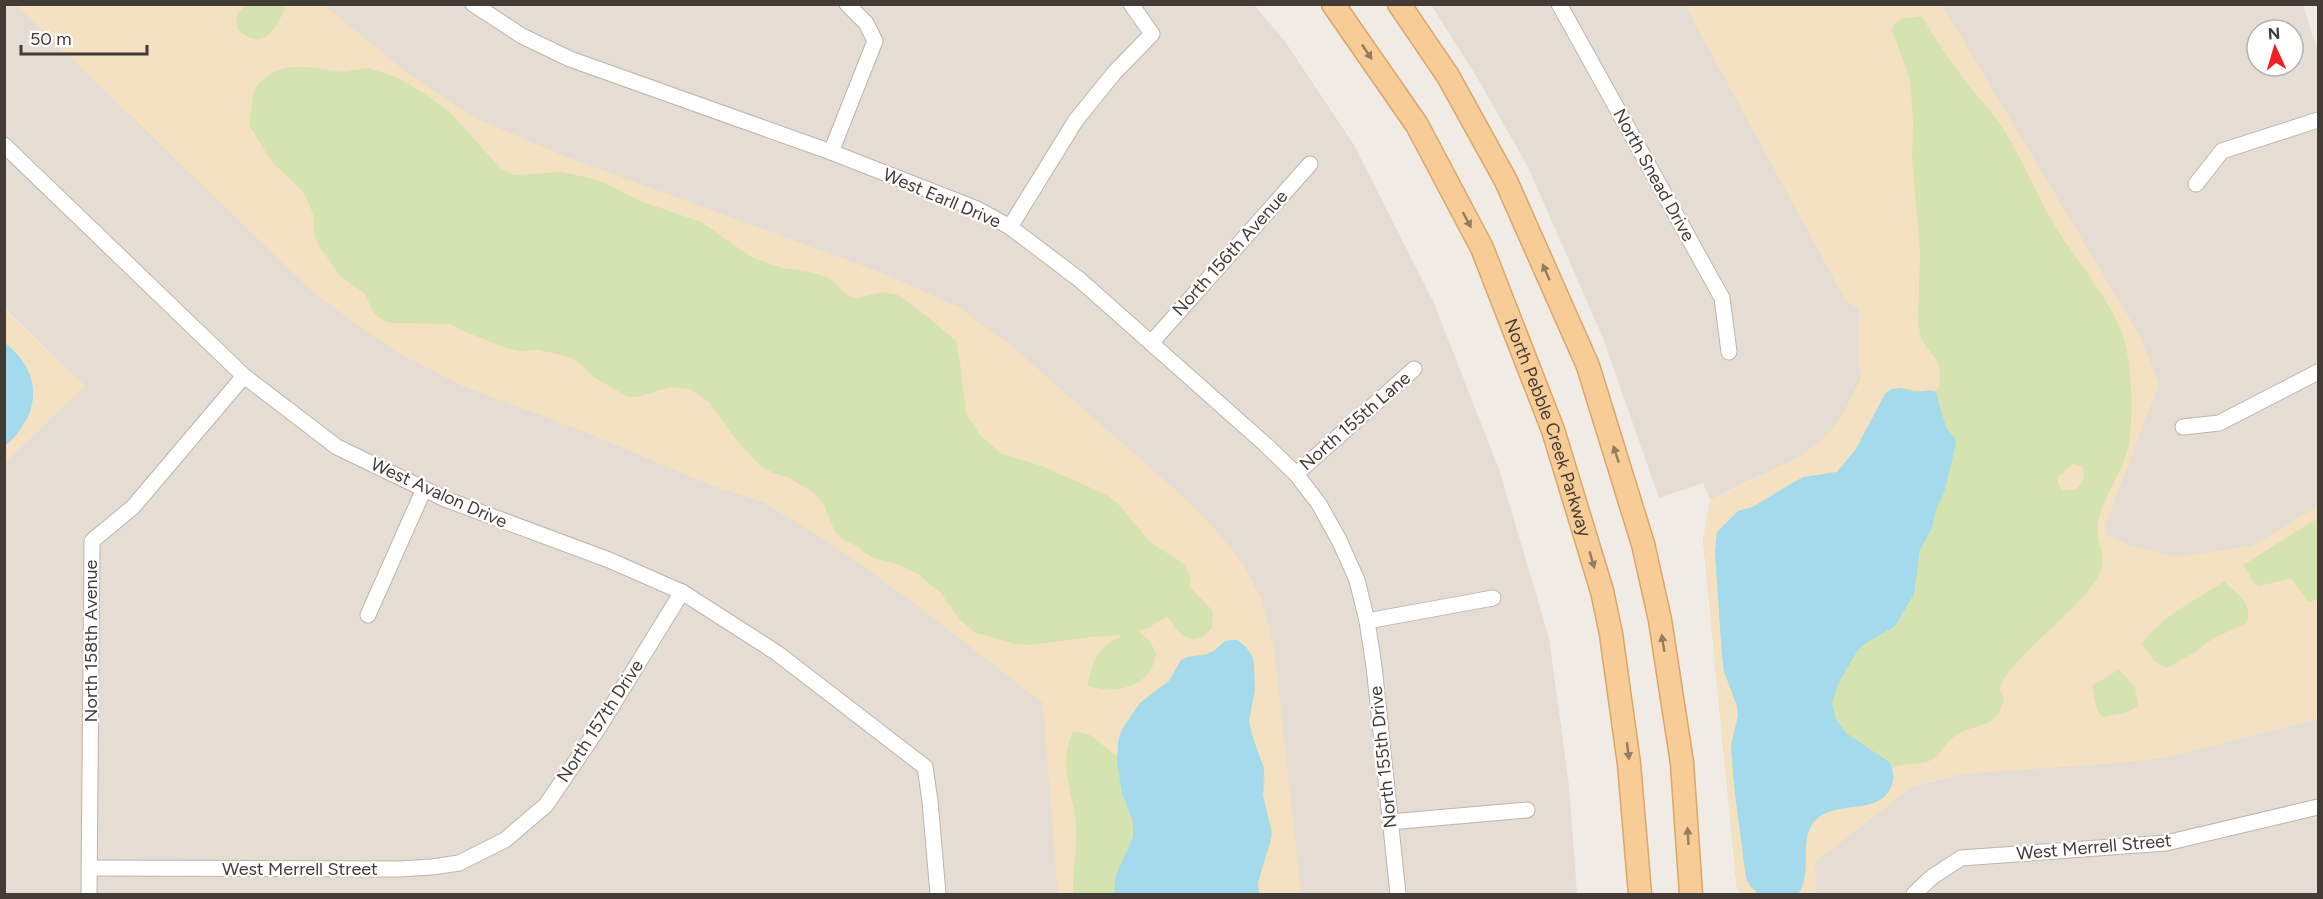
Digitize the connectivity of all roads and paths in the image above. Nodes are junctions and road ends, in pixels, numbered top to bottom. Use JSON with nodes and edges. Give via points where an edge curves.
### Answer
{"nodes":[{"id":1,"x":473,"y":4,"type":"edge"},
{"id":2,"x":847,"y":4,"type":"edge"},
{"id":3,"x":1131,"y":4,"type":"edge"},
{"id":4,"x":1334,"y":4,"type":"edge"},
{"id":5,"x":1399,"y":4,"type":"edge"},
{"id":6,"x":1559,"y":4,"type":"edge"},
{"id":7,"x":2319,"y":120,"type":"edge"},
{"id":8,"x":4,"y":145,"type":"edge"},
{"id":9,"x":831,"y":152,"type":"junction"},
{"id":10,"x":1310,"y":164,"type":"dead end"},
{"id":11,"x":2196,"y":184,"type":"dead end"},
{"id":12,"x":1010,"y":227,"type":"junction"},
{"id":13,"x":1151,"y":343,"type":"junction"},
{"id":14,"x":1729,"y":352,"type":"dead end"},
{"id":15,"x":1414,"y":369,"type":"dead end"},
{"id":16,"x":2319,"y":372,"type":"edge"},
{"id":17,"x":244,"y":376,"type":"junction"},
{"id":18,"x":2183,"y":426,"type":"dead end"},
{"id":19,"x":1296,"y":474,"type":"junction"},
{"id":20,"x":424,"y":489,"type":"junction"},
{"id":21,"x":682,"y":592,"type":"junction"},
{"id":22,"x":1493,"y":597,"type":"dead end"},
{"id":23,"x":368,"y":615,"type":"dead end"},
{"id":24,"x":1367,"y":621,"type":"junction"},
{"id":25,"x":2319,"y":807,"type":"edge"},
{"id":26,"x":1527,"y":810,"type":"dead end"},
{"id":27,"x":1390,"y":822,"type":"junction"},
{"id":28,"x":506,"y":840,"type":"joint"},
{"id":29,"x":89,"y":868,"type":"junction"},
{"id":30,"x":89,"y":894,"type":"edge"},
{"id":31,"x":938,"y":894,"type":"edge"},
{"id":32,"x":1398,"y":894,"type":"edge"},
{"id":33,"x":1640,"y":894,"type":"edge"},
{"id":34,"x":1691,"y":894,"type":"edge"},
{"id":35,"x":1914,"y":894,"type":"edge"}],
"edges":[{"from":1,"to":9,"type":"street","name":"West Earll Drive","via":[[522,36],[570,59]]},
{"from":2,"to":9,"type":"street","via":[[866,23],[876,41]]},
{"from":3,"to":12,"type":"street","via":[[1152,34],[1076,120]]},
{"from":4,"to":33,"type":"main road","name":"North Pebble Creek Parkway","one_way":true,"via":[[1417,125],[1482,248],[1553,430],[1611,634],[1629,764]]},
{"from":34,"to":5,"type":"main road","one_way":true,"via":[[1682,763],[1660,620],[1643,544],[1588,366],[1506,181],[1448,76]]},
{"from":6,"to":14,"type":"street","name":"North Snead Drive","via":[[1722,298]]},
{"from":7,"to":11,"type":"street","via":[[2222,151]]},
{"from":8,"to":17,"type":"street","name":"West Avalon Drive"},
{"from":9,"to":12,"type":"street","name":"West Earll Drive","via":[[977,209]]},
{"from":10,"to":13,"type":"street","name":"North 156th Avenue"},
{"from":12,"to":13,"type":"street","name":"West Earll Drive","via":[[1080,280]]},
{"from":13,"to":19,"type":"street","name":"West Earll Drive"},
{"from":15,"to":19,"type":"street","name":"North 155th Lane"},
{"from":16,"to":18,"type":"street","via":[[2219,423]]},
{"from":17,"to":20,"type":"street","name":"West Avalon Drive","via":[[337,447]]},
{"from":17,"to":29,"type":"street","name":"North 158th Avenue","via":[[133,507],[92,541]]},
{"from":19,"to":24,"type":"street","name":"West Earll Drive","via":[[1339,540],[1357,580]]},
{"from":20,"to":21,"type":"street","name":"West Avalon Drive"},
{"from":20,"to":23,"type":"street"},
{"from":21,"to":28,"type":"street","name":"North 157th Drive","via":[[546,805]]},
{"from":21,"to":31,"type":"street","name":"West Avalon Drive","via":[[777,654],[925,767]]},
{"from":22,"to":24,"type":"street"},
{"from":24,"to":27,"type":"street","name":"North 155th Drive"},
{"from":25,"to":35,"type":"street","name":"West Merrell Street","via":[[2166,843],[1961,858]]},
{"from":26,"to":27,"type":"street"},
{"from":27,"to":32,"type":"street","name":"North 155th Drive"},
{"from":28,"to":29,"type":"street","name":"West Merrell Street","via":[[459,863],[432,867]]},
{"from":29,"to":30,"type":"street","name":"North 158th Avenue"}]}
